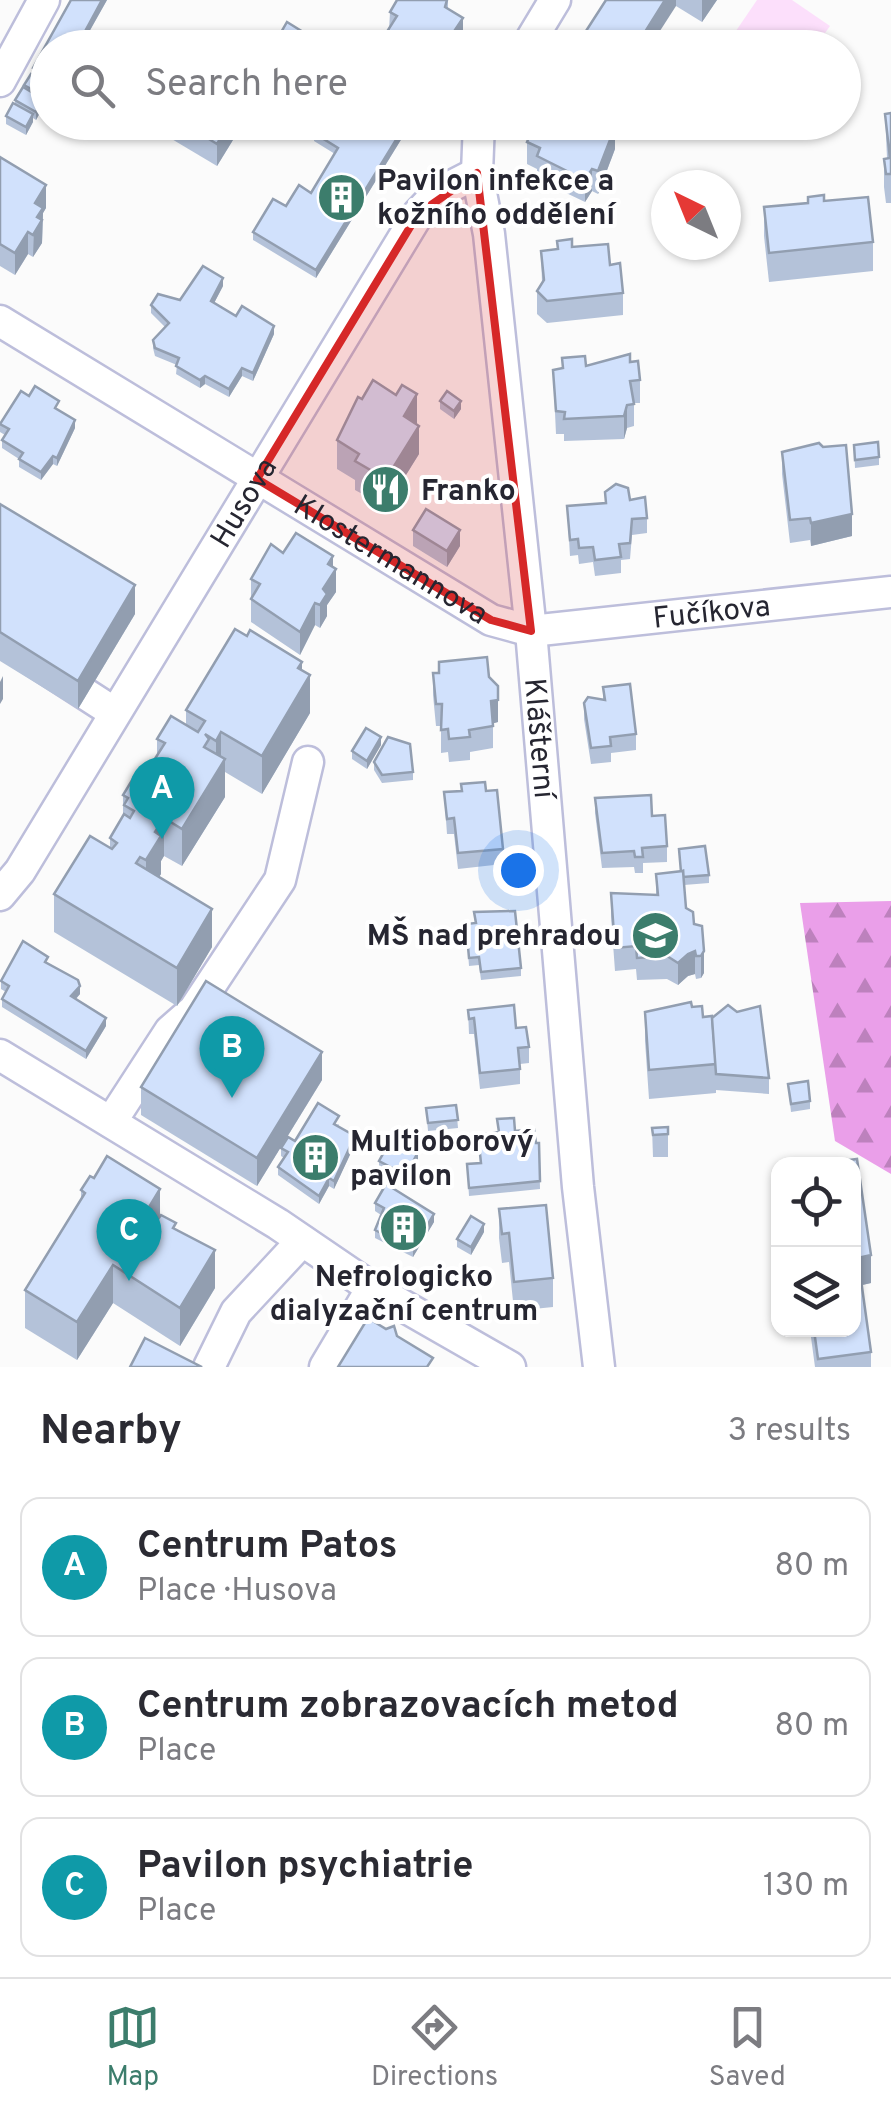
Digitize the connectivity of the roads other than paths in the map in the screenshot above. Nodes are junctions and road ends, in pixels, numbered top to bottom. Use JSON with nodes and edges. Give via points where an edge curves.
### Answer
{"nodes":[{"id":1,"x":44,"y":0,"type":"edge"},
{"id":2,"x":555,"y":0,"type":"edge"},
{"id":3,"x":537,"y":30,"type":"edge"},
{"id":4,"x":0,"y":81,"type":"edge"},
{"id":5,"x":479,"y":140,"type":"edge"},
{"id":6,"x":478,"y":172,"type":"junction"},
{"id":7,"x":0,"y":321,"type":"edge"},
{"id":8,"x":257,"y":479,"type":"junction"},
{"id":9,"x":891,"y":592,"type":"edge"},
{"id":10,"x":531,"y":631,"type":"junction"},
{"id":11,"x":0,"y":640,"type":"edge"},
{"id":12,"x":115,"y":712,"type":"junction"},
{"id":13,"x":308,"y":762,"type":"dead end"},
{"id":14,"x":0,"y":895,"type":"edge"},
{"id":15,"x":4,"y":1064,"type":"edge"},
{"id":16,"x":111,"y":1122,"type":"junction"},
{"id":17,"x":302,"y":1241,"type":"junction"},
{"id":18,"x":372,"y":1288,"type":"junction"},
{"id":19,"x":209,"y":1367,"type":"edge"},
{"id":20,"x":324,"y":1367,"type":"edge"},
{"id":21,"x":510,"y":1367,"type":"edge"},
{"id":22,"x":599,"y":1367,"type":"edge"}],
"edges":[{"from":1,"to":4,"type":"street"},
{"from":2,"to":3,"type":"street"},
{"from":5,"to":6,"type":"street"},
{"from":6,"to":8,"type":"street","name":"Husova","via":[[438,193],[418,214]]},
{"from":6,"to":10,"type":"street","name":"Klášterní"},
{"from":7,"to":8,"type":"street","name":"Klostermannova"},
{"from":8,"to":10,"type":"street","name":"Klostermannova","via":[[491,620]]},
{"from":8,"to":12,"type":"street","name":"Husova"},
{"from":9,"to":10,"type":"street","name":"Fučíkova"},
{"from":10,"to":22,"type":"street","name":"Klášterní"},
{"from":11,"to":12,"type":"street"},
{"from":12,"to":14,"type":"street","name":"Husova"},
{"from":13,"to":16,"type":"street","via":[[280,880]]},
{"from":15,"to":16,"type":"street"},
{"from":16,"to":17,"type":"street"},
{"from":17,"to":18,"type":"street"},
{"from":17,"to":19,"type":"street","via":[[236,1312]]},
{"from":18,"to":20,"type":"street"},
{"from":18,"to":21,"type":"street"}]}
